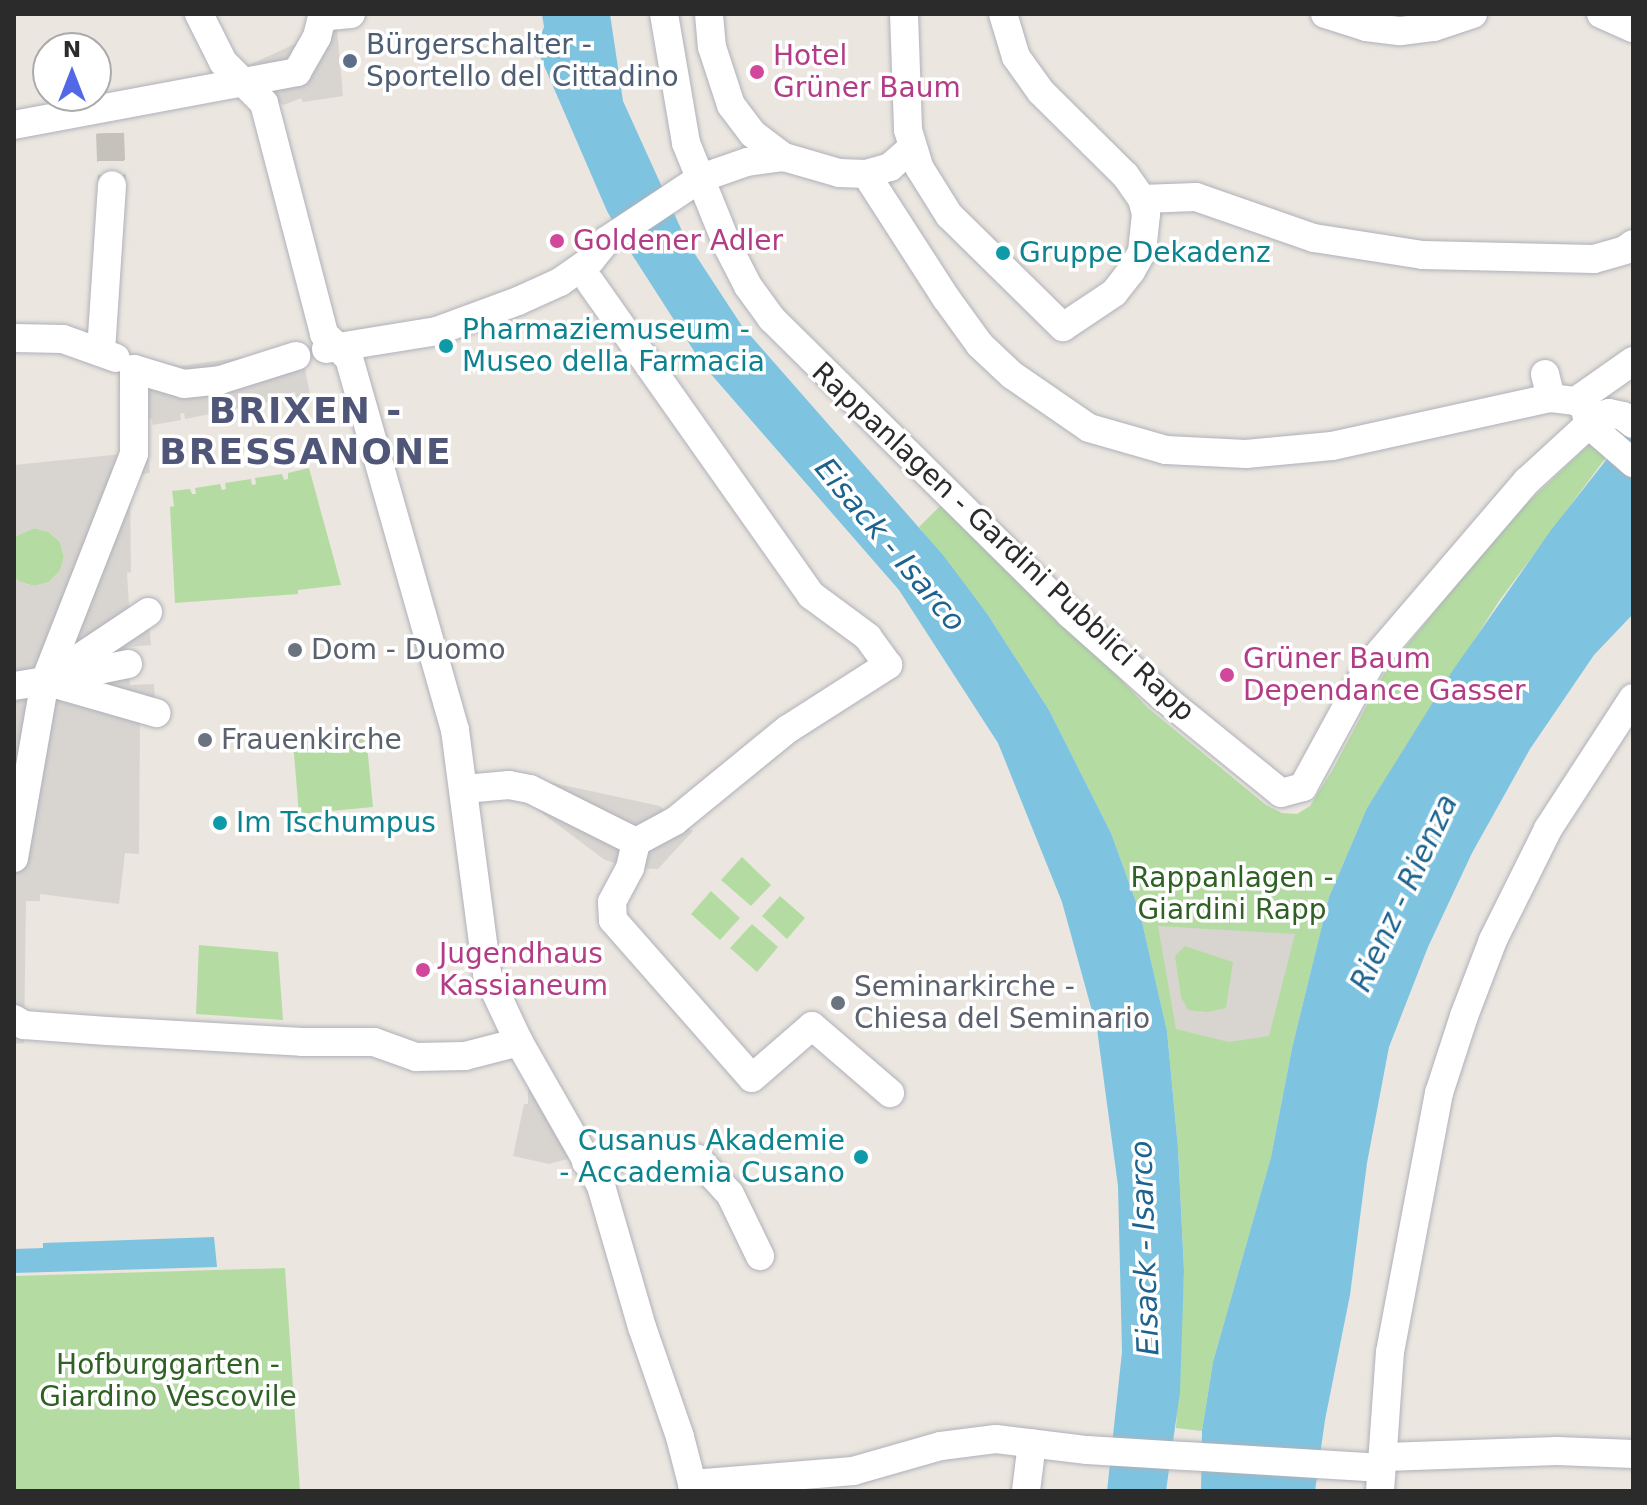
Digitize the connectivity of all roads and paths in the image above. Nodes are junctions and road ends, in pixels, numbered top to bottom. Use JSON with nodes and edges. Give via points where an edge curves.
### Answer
{"nodes":[{"id":1,"x":199,"y":14,"type":"edge"},
{"id":2,"x":351,"y":14,"type":"edge"},
{"id":3,"x":664,"y":14,"type":"edge"},
{"id":4,"x":709,"y":14,"type":"edge"},
{"id":5,"x":904,"y":14,"type":"edge"},
{"id":6,"x":1003,"y":14,"type":"edge"},
{"id":7,"x":1325,"y":14,"type":"edge"},
{"id":8,"x":1473,"y":14,"type":"edge"},
{"id":9,"x":1601,"y":14,"type":"edge"},
{"id":10,"x":1633,"y":28,"type":"edge"},
{"id":11,"x":242,"y":85,"type":"junction"},
{"id":12,"x":14,"y":125,"type":"edge"},
{"id":13,"x":911,"y":149,"type":"junction"},
{"id":14,"x":784,"y":157,"type":"junction"},
{"id":15,"x":866,"y":174,"type":"junction"},
{"id":16,"x":112,"y":185,"type":"tunnel mouth"},
{"id":17,"x":691,"y":185,"type":"junction"},
{"id":18,"x":1142,"y":199,"type":"junction"},
{"id":19,"x":1633,"y":244,"type":"edge"},
{"id":20,"x":590,"y":282,"type":"dead end"},
{"id":21,"x":14,"y":338,"type":"edge"},
{"id":22,"x":314,"y":352,"type":"junction"},
{"id":23,"x":118,"y":360,"type":"junction"},
{"id":24,"x":1633,"y":361,"type":"edge"},
{"id":25,"x":1565,"y":399,"type":"junction"},
{"id":26,"x":1632,"y":423,"type":"edge"},
{"id":27,"x":1633,"y":463,"type":"edge"},
{"id":28,"x":148,"y":612,"type":"dead end"},
{"id":29,"x":128,"y":664,"type":"dead end"},
{"id":30,"x":45,"y":681,"type":"junction"},
{"id":31,"x":14,"y":686,"type":"edge"},
{"id":32,"x":1633,"y":698,"type":"edge"},
{"id":33,"x":156,"y":713,"type":"dead end"},
{"id":34,"x":465,"y":789,"type":"junction"},
{"id":35,"x":633,"y":855,"type":"junction"},
{"id":36,"x":14,"y":858,"type":"edge"},
{"id":37,"x":19,"y":1022,"type":"edge"},
{"id":38,"x":519,"y":1042,"type":"junction"},
{"id":39,"x":890,"y":1093,"type":"dead end"},
{"id":40,"x":586,"y":1162,"type":"junction"},
{"id":41,"x":760,"y":1256,"type":"dead end"},
{"id":42,"x":1032,"y":1443,"type":"junction"},
{"id":43,"x":1633,"y":1454,"type":"edge"},
{"id":44,"x":1377,"y":1472,"type":"edge"},
{"id":45,"x":693,"y":1487,"type":"edge"},
{"id":46,"x":1026,"y":1491,"type":"edge"}],
"edges":[{"from":1,"to":11,"type":"street","via":[[223,62]]},
{"from":2,"to":11,"type":"street","via":[[321,21],[297,72]]},
{"from":3,"to":17,"type":"street"},
{"from":4,"to":14,"type":"street","via":[[712,47],[731,105],[753,134]]},
{"from":5,"to":13,"type":"street"},
{"from":6,"to":18,"type":"street","via":[[1016,57],[1041,92],[1125,175]]},
{"from":7,"to":8,"type":"street","via":[[1401,31]]},
{"from":9,"to":10,"type":"street"},
{"from":11,"to":12,"type":"street","via":[[107,122]]},
{"from":11,"to":22,"type":"street","via":[[264,103],[324,334]]},
{"from":13,"to":15,"type":"street","via":[[890,167]]},
{"from":13,"to":18,"type":"street","via":[[949,215],[1063,327],[1114,293],[1131,271],[1146,231]]},
{"from":14,"to":15,"type":"street","via":[[839,173]]},
{"from":14,"to":17,"type":"street","via":[[747,162]]},
{"from":15,"to":25,"type":"street","via":[[980,345],[1012,375],[1113,433],[1166,450],[1246,454],[1332,446]]},
{"from":16,"to":23,"type":"street"},
{"from":17,"to":22,"type":"street","via":[[606,241],[590,261],[560,282],[518,301],[437,331]]},
{"from":17,"to":25,"type":"street","name":"Rappanlagen - Gardini Pubblici Rapp","via":[[748,286],[799,348],[1070,614],[1281,793],[1303,787],[1370,664],[1527,481]]},
{"from":18,"to":19,"type":"street","via":[[1196,197],[1314,238],[1423,255],[1594,259]]},
{"from":20,"to":35,"type":"street","via":[[811,595],[868,637],[888,665],[788,729]]},
{"from":21,"to":23,"type":"street","via":[[48,337]]},
{"from":22,"to":23,"type":"street","via":[[220,380],[184,384]]},
{"from":22,"to":34,"type":"street","via":[[349,358],[455,730]]},
{"from":23,"to":30,"type":"street","via":[[134,454]]},
{"from":24,"to":25,"type":"street"},
{"from":25,"to":26,"type":"street"},
{"from":25,"to":27,"type":"street"},
{"from":28,"to":30,"type":"street"},
{"from":29,"to":30,"type":"street"},
{"from":30,"to":31,"type":"street"},
{"from":30,"to":33,"type":"street"},
{"from":30,"to":36,"type":"street"},
{"from":32,"to":44,"type":"street","via":[[1548,829],[1493,940],[1464,1016],[1439,1093],[1390,1352]]},
{"from":34,"to":35,"type":"street","via":[[530,789]]},
{"from":34,"to":38,"type":"street","via":[[487,974]]},
{"from":35,"to":39,"type":"street","via":[[612,902],[613,920],[752,1078],[812,1026]]},
{"from":37,"to":38,"type":"street","via":[[302,1042],[374,1042],[416,1057],[465,1056]]},
{"from":38,"to":40,"type":"street"},
{"from":40,"to":41,"type":"street","via":[[674,1150],[698,1159],[730,1194]]},
{"from":40,"to":45,"type":"street","via":[[601,1186]]},
{"from":42,"to":44,"type":"street"},
{"from":42,"to":45,"type":"street","via":[[966,1441],[853,1471]]},
{"from":42,"to":46,"type":"street"},
{"from":43,"to":44,"type":"street","via":[[1557,1451]]}]}
